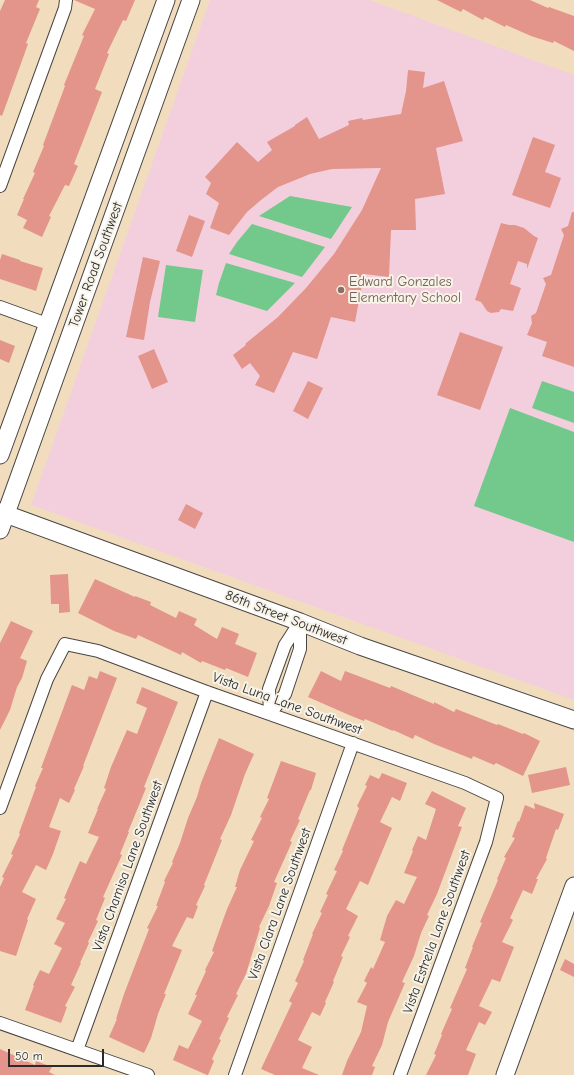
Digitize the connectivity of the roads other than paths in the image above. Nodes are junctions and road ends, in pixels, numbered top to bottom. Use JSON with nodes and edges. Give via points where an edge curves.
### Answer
{"nodes":[{"id":1,"x":66,"y":0,"type":"edge"},
{"id":2,"x":166,"y":0,"type":"edge"},
{"id":3,"x":191,"y":0,"type":"edge"},
{"id":4,"x":3,"y":166,"type":"edge"},
{"id":5,"x":0,"y":186,"type":"edge"},
{"id":6,"x":0,"y":307,"type":"edge"},
{"id":7,"x":47,"y":324,"type":"junction"},
{"id":8,"x":0,"y":455,"type":"edge"},
{"id":9,"x":3,"y":513,"type":"edge"},
{"id":10,"x":0,"y":530,"type":"edge"},
{"id":11,"x":300,"y":622,"type":"junction"},
{"id":12,"x":207,"y":692,"type":"junction"},
{"id":13,"x":270,"y":714,"type":"junction"},
{"id":14,"x":574,"y":720,"type":"edge"},
{"id":15,"x":353,"y":743,"type":"junction"},
{"id":16,"x":497,"y":798,"type":"joint"},
{"id":17,"x":0,"y":808,"type":"edge"},
{"id":18,"x":574,"y":886,"type":"edge"},
{"id":19,"x":0,"y":1023,"type":"edge"},
{"id":20,"x":77,"y":1050,"type":"junction"},
{"id":21,"x":148,"y":1075,"type":"edge"},
{"id":22,"x":235,"y":1075,"type":"edge"},
{"id":23,"x":400,"y":1075,"type":"edge"},
{"id":24,"x":505,"y":1075,"type":"edge"}],
"edges":[{"from":1,"to":4,"type":"street"},
{"from":2,"to":7,"type":"street","name":"Tower Road Southwest"},
{"from":3,"to":9,"type":"street","name":"Tower Road Southwest"},
{"from":4,"to":5,"type":"street"},
{"from":6,"to":7,"type":"street"},
{"from":7,"to":8,"type":"street","name":"Tower Road Southwest"},
{"from":9,"to":10,"type":"street","name":"Tower Road Southwest"},
{"from":9,"to":11,"type":"street","name":"86th Street Southwest"},
{"from":11,"to":13,"type":"street","via":[[285,645],[269,689]]},
{"from":11,"to":14,"type":"street","name":"86th Street Southwest","via":[[360,646]]},
{"from":12,"to":13,"type":"street","name":"Vista Luna Lane Southwest"},
{"from":12,"to":17,"type":"street","name":"Vista Luna Lane Southwest","via":[[98,651],[64,644],[47,679]]},
{"from":12,"to":20,"type":"street","name":"Vista Chamisa Lane Southwest"},
{"from":13,"to":15,"type":"street","name":"Vista Luna Lane Southwest"},
{"from":15,"to":16,"type":"street","name":"Vista Luna Lane Southwest"},
{"from":15,"to":22,"type":"street","name":"Vista Clara Lane Southwest"},
{"from":16,"to":23,"type":"street","name":"Vista Estrella Lane Southwest","via":[[486,842]]},
{"from":18,"to":24,"type":"street"},
{"from":19,"to":20,"type":"street"},
{"from":20,"to":21,"type":"street"}]}
